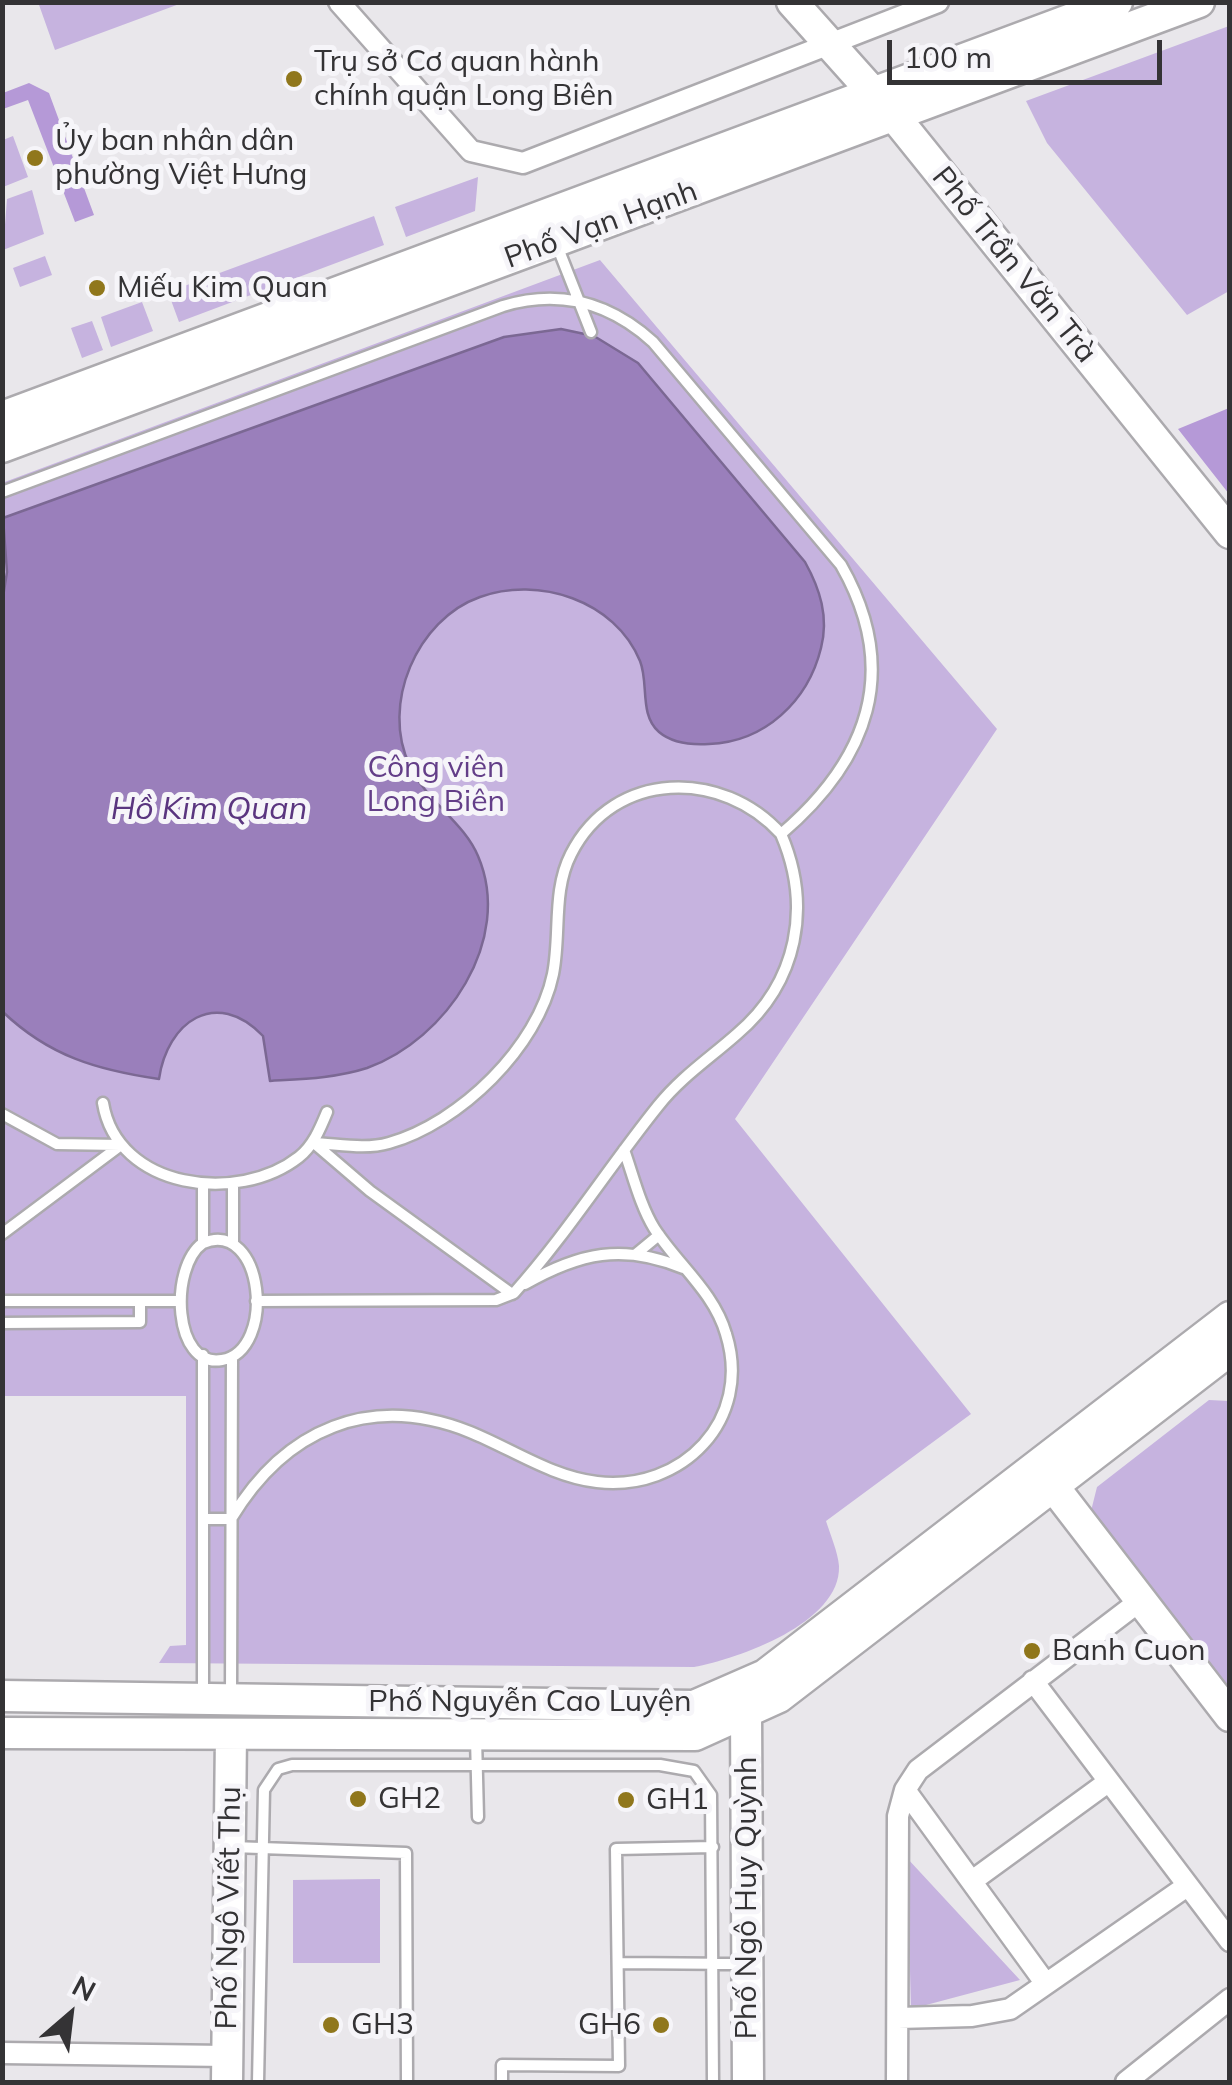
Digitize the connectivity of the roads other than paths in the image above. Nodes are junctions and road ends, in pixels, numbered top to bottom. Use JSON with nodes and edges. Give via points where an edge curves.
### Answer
{"nodes":[{"id":1,"x":339,"y":2,"type":"edge"},
{"id":2,"x":792,"y":2,"type":"edge"},
{"id":3,"x":938,"y":2,"type":"edge"},
{"id":4,"x":1117,"y":2,"type":"edge"},
{"id":5,"x":1198,"y":2,"type":"edge"},
{"id":6,"x":831,"y":44,"type":"junction"},
{"id":7,"x":884,"y":104,"type":"junction"},
{"id":8,"x":556,"y":242,"type":"junction"},
{"id":9,"x":578,"y":300,"type":"junction"},
{"id":10,"x":591,"y":332,"type":"dead end"},
{"id":11,"x":2,"y":417,"type":"edge"},
{"id":12,"x":2,"y":447,"type":"edge"},
{"id":13,"x":2,"y":492,"type":"edge"},
{"id":14,"x":1230,"y":533,"type":"edge"},
{"id":15,"x":782,"y":834,"type":"junction"},
{"id":16,"x":103,"y":1103,"type":"dead end"},
{"id":17,"x":328,"y":1112,"type":"dead end"},
{"id":18,"x":2,"y":1114,"type":"edge"},
{"id":19,"x":313,"y":1143,"type":"junction"},
{"id":20,"x":121,"y":1145,"type":"junction"},
{"id":21,"x":624,"y":1150,"type":"junction"},
{"id":22,"x":203,"y":1184,"type":"junction"},
{"id":23,"x":233,"y":1184,"type":"junction"},
{"id":24,"x":2,"y":1234,"type":"edge"},
{"id":25,"x":659,"y":1235,"type":"junction"},
{"id":26,"x":203,"y":1243,"type":"junction"},
{"id":27,"x":553,"y":1243,"type":"junction"},
{"id":28,"x":233,"y":1244,"type":"junction"},
{"id":29,"x":636,"y":1254,"type":"junction"},
{"id":30,"x":573,"y":1260,"type":"junction"},
{"id":31,"x":686,"y":1270,"type":"junction"},
{"id":32,"x":516,"y":1291,"type":"junction"},
{"id":33,"x":256,"y":1300,"type":"junction"},
{"id":34,"x":2,"y":1301,"type":"edge"},
{"id":35,"x":140,"y":1301,"type":"junction"},
{"id":36,"x":180,"y":1301,"type":"junction"},
{"id":37,"x":1230,"y":1317,"type":"edge"},
{"id":38,"x":2,"y":1323,"type":"edge"},
{"id":39,"x":1230,"y":1350,"type":"edge"},
{"id":40,"x":203,"y":1355,"type":"junction"},
{"id":41,"x":232,"y":1357,"type":"junction"},
{"id":42,"x":1053,"y":1486,"type":"junction"},
{"id":43,"x":203,"y":1519,"type":"junction"},
{"id":44,"x":232,"y":1519,"type":"junction"},
{"id":45,"x":1140,"y":1600,"type":"junction"},
{"id":46,"x":1033,"y":1681,"type":"junction"},
{"id":47,"x":2,"y":1696,"type":"edge"},
{"id":48,"x":217,"y":1700,"type":"junction"},
{"id":49,"x":743,"y":1701,"type":"junction"},
{"id":50,"x":1230,"y":1716,"type":"edge"},
{"id":51,"x":2,"y":1734,"type":"edge"},
{"id":52,"x":231,"y":1734,"type":"junction"},
{"id":53,"x":476,"y":1734,"type":"junction"},
{"id":54,"x":476,"y":1766,"type":"junction"},
{"id":55,"x":1108,"y":1782,"type":"junction"},
{"id":56,"x":905,"y":1790,"type":"junction"},
{"id":57,"x":478,"y":1817,"type":"dead end"},
{"id":58,"x":230,"y":1846,"type":"junction"},
{"id":59,"x":713,"y":1848,"type":"junction"},
{"id":60,"x":263,"y":1849,"type":"junction"},
{"id":61,"x":972,"y":1881,"type":"junction"},
{"id":62,"x":1186,"y":1886,"type":"junction"},
{"id":63,"x":1230,"y":1940,"type":"edge"},
{"id":64,"x":620,"y":1963,"type":"junction"},
{"id":65,"x":748,"y":1964,"type":"junction"},
{"id":66,"x":716,"y":1965,"type":"junction"},
{"id":67,"x":1046,"y":1984,"type":"junction"},
{"id":68,"x":1230,"y":1999,"type":"edge"},
{"id":69,"x":898,"y":2018,"type":"junction"},
{"id":70,"x":2,"y":2053,"type":"edge"},
{"id":71,"x":227,"y":2069,"type":"edge"},
{"id":72,"x":258,"y":2082,"type":"edge"},
{"id":73,"x":407,"y":2082,"type":"edge"},
{"id":74,"x":502,"y":2082,"type":"edge"},
{"id":75,"x":714,"y":2082,"type":"edge"},
{"id":76,"x":748,"y":2082,"type":"edge"},
{"id":77,"x":897,"y":2082,"type":"edge"},
{"id":78,"x":1126,"y":2082,"type":"edge"}],
"edges":[{"from":1,"to":6,"type":"street","via":[[471,152],[523,163]]},
{"from":2,"to":6,"type":"street","name":"Phố Trần Văn Trà"},
{"from":3,"to":6,"type":"street"},
{"from":4,"to":7,"type":"street","name":"Phố Vạn Hạnh"},
{"from":5,"to":7,"type":"street","name":"Phố Vạn Hạnh"},
{"from":6,"to":7,"type":"street","name":"Phố Trần Văn Trà"},
{"from":7,"to":8,"type":"street","name":"Phố Vạn Hạnh"},
{"from":7,"to":11,"type":"street","name":"Phố Vạn Hạnh"},
{"from":7,"to":14,"type":"street","name":"Phố Trần Văn Trà"},
{"from":8,"to":9,"type":"lane"},
{"from":8,"to":12,"type":"street","name":"Phố Vạn Hạnh"},
{"from":9,"to":10,"type":"lane"},
{"from":9,"to":13,"type":"lane","via":[[538,298],[503,306]]},
{"from":9,"to":15,"type":"lane","via":[[623,318],[653,342],[840,565],[862,610],[872,672],[859,732],[834,784]]},
{"from":15,"to":19,"type":"lane","via":[[745,802],[689,786],[660,787],[612,807],[571,853],[552,978],[528,1034],[506,1060],[416,1134],[370,1147]]},
{"from":15,"to":21,"type":"lane","via":[[799,895],[798,928],[782,975],[752,1020],[671,1090]]},
{"from":16,"to":20,"type":"lane"},
{"from":17,"to":19,"type":"lane"},
{"from":18,"to":20,"type":"lane","via":[[57,1144]]},
{"from":19,"to":23,"type":"lane","via":[[263,1177]]},
{"from":19,"to":32,"type":"lane","via":[[370,1191]]},
{"from":20,"to":22,"type":"lane","via":[[156,1170]]},
{"from":20,"to":24,"type":"lane"},
{"from":21,"to":25,"type":"lane"},
{"from":21,"to":27,"type":"lane"},
{"from":22,"to":23,"type":"lane"},
{"from":22,"to":26,"type":"lane"},
{"from":23,"to":28,"type":"lane"},
{"from":25,"to":29,"type":"lane"},
{"from":25,"to":31,"type":"lane"},
{"from":26,"to":28,"type":"lane"},
{"from":26,"to":36,"type":"lane","via":[[188,1258]]},
{"from":27,"to":30,"type":"lane"},
{"from":27,"to":32,"type":"lane"},
{"from":28,"to":33,"type":"lane","via":[[250,1266]]},
{"from":29,"to":30,"type":"lane","via":[[605,1251]]},
{"from":29,"to":31,"type":"lane"},
{"from":30,"to":32,"type":"lane"},
{"from":31,"to":44,"type":"lane","via":[[726,1333],[731,1381],[714,1430],[679,1468],[631,1484],[594,1482],[442,1422],[381,1416],[332,1426],[300,1442],[257,1479]]},
{"from":32,"to":33,"type":"lane","via":[[496,1300]]},
{"from":33,"to":41,"type":"lane","via":[[250,1333]]},
{"from":34,"to":35,"type":"lane"},
{"from":35,"to":36,"type":"lane"},
{"from":35,"to":38,"type":"lane","via":[[140,1322]]},
{"from":36,"to":40,"type":"lane","via":[[183,1324]]},
{"from":37,"to":49,"type":"street","name":"Phố Nguyễn Cao Luyện","via":[[764,1675]]},
{"from":39,"to":42,"type":"street","name":"Phố Nguyễn Cao Luyện"},
{"from":40,"to":41,"type":"lane"},
{"from":40,"to":43,"type":"lane"},
{"from":41,"to":44,"type":"lane"},
{"from":42,"to":45,"type":"street"},
{"from":42,"to":49,"type":"street","name":"Phố Nguyễn Cao Luyện","via":[[779,1698]]},
{"from":43,"to":44,"type":"lane"},
{"from":43,"to":48,"type":"lane"},
{"from":44,"to":48,"type":"lane"},
{"from":45,"to":46,"type":"street"},
{"from":45,"to":50,"type":"street"},
{"from":46,"to":55,"type":"street"},
{"from":46,"to":56,"type":"street","via":[[918,1770]]},
{"from":47,"to":48,"type":"street","name":"Phố Nguyễn Cao Luyện"},
{"from":48,"to":49,"type":"street","name":"Phố Nguyễn Cao Luyện","via":[[694,1706]]},
{"from":49,"to":53,"type":"street","name":"Phố Nguyễn Cao Luyện","via":[[695,1735]]},
{"from":49,"to":65,"type":"street","name":"Phố Ngô Huy Quỳnh"},
{"from":51,"to":52,"type":"street","name":"Phố Nguyễn Cao Luyện"},
{"from":52,"to":53,"type":"street","name":"Phố Nguyễn Cao Luyện"},
{"from":52,"to":58,"type":"street","name":"Phố Ngô Viết Thụ"},
{"from":53,"to":54,"type":"lane"},
{"from":54,"to":57,"type":"lane"},
{"from":54,"to":59,"type":"lane","via":[[660,1765],[694,1771],[711,1795]]},
{"from":54,"to":60,"type":"lane","via":[[278,1770],[264,1790]]},
{"from":55,"to":61,"type":"street"},
{"from":55,"to":62,"type":"street"},
{"from":56,"to":61,"type":"street"},
{"from":56,"to":69,"type":"street","via":[[898,1816]]},
{"from":58,"to":60,"type":"lane"},
{"from":58,"to":71,"type":"street","name":"Phố Ngô Viết Thụ"},
{"from":59,"to":64,"type":"lane","via":[[616,1849]]},
{"from":59,"to":66,"type":"lane"},
{"from":60,"to":72,"type":"lane"},
{"from":60,"to":73,"type":"lane","via":[[406,1853]]},
{"from":61,"to":67,"type":"street"},
{"from":62,"to":63,"type":"street"},
{"from":62,"to":67,"type":"street"},
{"from":64,"to":66,"type":"lane"},
{"from":64,"to":74,"type":"lane","via":[[619,2066],[502,2065]]},
{"from":65,"to":66,"type":"lane"},
{"from":65,"to":76,"type":"street","name":"Phố Ngô Huy Quỳnh"},
{"from":66,"to":75,"type":"lane"},
{"from":67,"to":69,"type":"street","via":[[1010,2009]]},
{"from":68,"to":78,"type":"street"},
{"from":69,"to":77,"type":"street"},
{"from":70,"to":71,"type":"street"}]}
